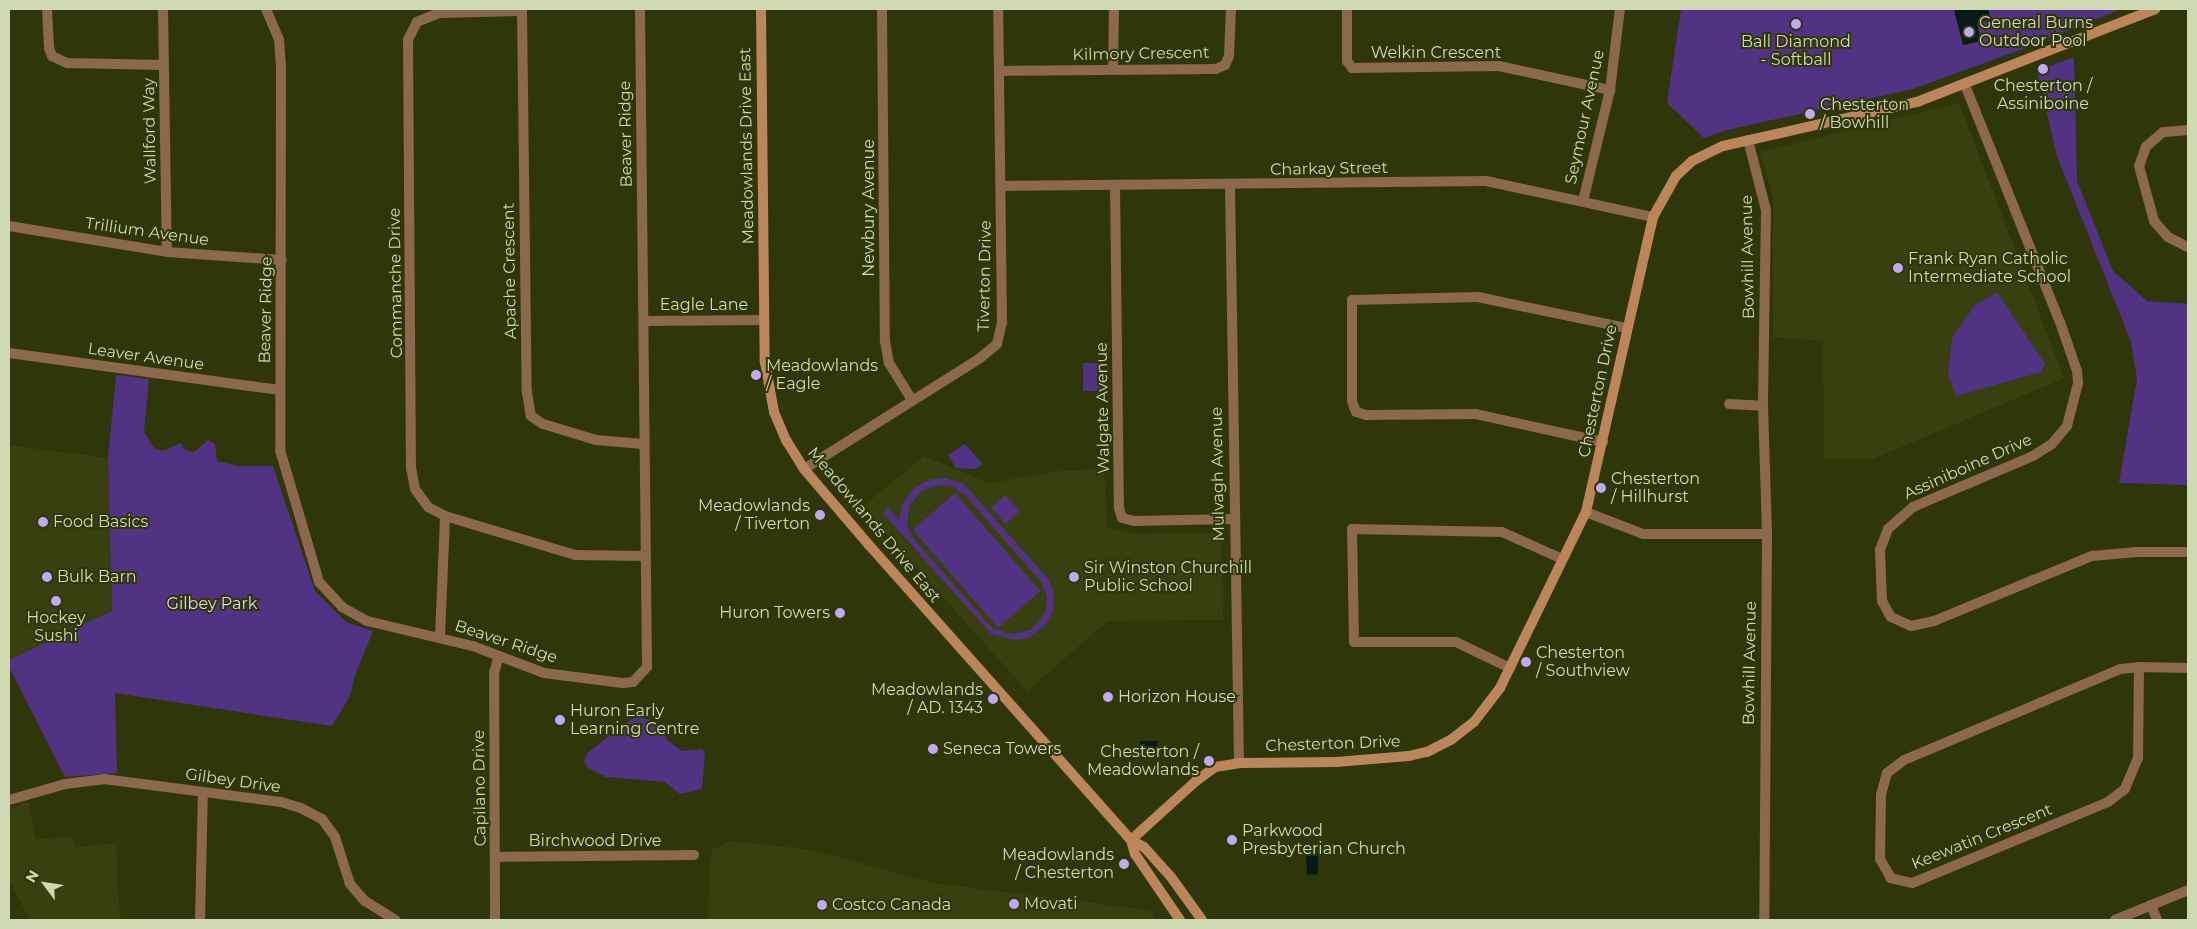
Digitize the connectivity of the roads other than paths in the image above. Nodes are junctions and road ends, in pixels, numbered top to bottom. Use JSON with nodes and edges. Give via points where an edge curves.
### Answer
{"nodes":[{"id":1,"x":47,"y":9,"type":"edge"},
{"id":2,"x":163,"y":9,"type":"edge"},
{"id":3,"x":266,"y":9,"type":"edge"},
{"id":4,"x":640,"y":9,"type":"edge"},
{"id":5,"x":761,"y":9,"type":"edge"},
{"id":6,"x":882,"y":9,"type":"edge"},
{"id":7,"x":998,"y":9,"type":"edge"},
{"id":8,"x":1114,"y":9,"type":"edge"},
{"id":9,"x":1231,"y":9,"type":"edge"},
{"id":10,"x":1347,"y":9,"type":"edge"},
{"id":11,"x":1620,"y":9,"type":"edge"},
{"id":12,"x":2156,"y":9,"type":"edge"},
{"id":13,"x":522,"y":10,"type":"edge"},
{"id":14,"x":2140,"y":12,"type":"edge"},
{"id":15,"x":163,"y":65,"type":"junction"},
{"id":16,"x":1114,"y":70,"type":"junction"},
{"id":17,"x":1000,"y":71,"type":"junction"},
{"id":18,"x":1964,"y":85,"type":"junction"},
{"id":19,"x":1610,"y":90,"type":"junction"},
{"id":20,"x":2188,"y":130,"type":"edge"},
{"id":21,"x":1748,"y":140,"type":"junction"},
{"id":22,"x":1230,"y":185,"type":"junction"},
{"id":23,"x":1001,"y":186,"type":"junction"},
{"id":24,"x":1115,"y":186,"type":"junction"},
{"id":25,"x":1583,"y":201,"type":"junction"},
{"id":26,"x":1652,"y":217,"type":"junction"},
{"id":27,"x":9,"y":226,"type":"edge"},
{"id":28,"x":2188,"y":247,"type":"edge"},
{"id":29,"x":168,"y":252,"type":"junction"},
{"id":30,"x":282,"y":260,"type":"junction"},
{"id":31,"x":644,"y":320,"type":"junction"},
{"id":32,"x":764,"y":320,"type":"junction"},
{"id":33,"x":1626,"y":328,"type":"junction"},
{"id":34,"x":9,"y":352,"type":"edge"},
{"id":35,"x":280,"y":390,"type":"junction"},
{"id":36,"x":912,"y":400,"type":"junction"},
{"id":37,"x":1729,"y":404,"type":"dead end"},
{"id":38,"x":1763,"y":406,"type":"junction"},
{"id":39,"x":1603,"y":442,"type":"junction"},
{"id":40,"x":644,"y":444,"type":"junction"},
{"id":41,"x":804,"y":469,"type":"junction"},
{"id":42,"x":1586,"y":512,"type":"junction"},
{"id":43,"x":445,"y":516,"type":"junction"},
{"id":44,"x":1234,"y":519,"type":"junction"},
{"id":45,"x":1767,"y":534,"type":"junction"},
{"id":46,"x":2188,"y":552,"type":"edge"},
{"id":47,"x":644,"y":556,"type":"junction"},
{"id":48,"x":1562,"y":559,"type":"junction"},
{"id":49,"x":440,"y":637,"type":"junction"},
{"id":50,"x":499,"y":656,"type":"junction"},
{"id":51,"x":2138,"y":667,"type":"junction"},
{"id":52,"x":1510,"y":668,"type":"junction"},
{"id":53,"x":2188,"y":668,"type":"edge"},
{"id":54,"x":1239,"y":762,"type":"junction"},
{"id":55,"x":203,"y":792,"type":"junction"},
{"id":56,"x":9,"y":800,"type":"edge"},
{"id":57,"x":1131,"y":840,"type":"junction"},
{"id":58,"x":694,"y":855,"type":"dead end"},
{"id":59,"x":496,"y":857,"type":"junction"},
{"id":60,"x":2188,"y":890,"type":"edge"},
{"id":61,"x":2151,"y":905,"type":"junction"},
{"id":62,"x":200,"y":920,"type":"edge"},
{"id":63,"x":395,"y":920,"type":"edge"},
{"id":64,"x":495,"y":920,"type":"edge"},
{"id":65,"x":1180,"y":920,"type":"edge"},
{"id":66,"x":1202,"y":920,"type":"edge"},
{"id":67,"x":1764,"y":920,"type":"edge"},
{"id":68,"x":2114,"y":920,"type":"edge"},
{"id":69,"x":2157,"y":920,"type":"edge"}],
"edges":[{"from":1,"to":15,"type":"street","via":[[48,48],[52,56],[67,63]]},
{"from":2,"to":15,"type":"street","name":"Wallford Way"},
{"from":3,"to":30,"type":"street","name":"Beaver Ridge","via":[[279,39],[281,66]]},
{"from":4,"to":31,"type":"street","name":"Beaver Ridge"},
{"from":5,"to":32,"type":"street","name":"Meadowlands Drive East"},
{"from":6,"to":36,"type":"street","name":"Newbury Avenue","via":[[885,341],[889,363]]},
{"from":7,"to":17,"type":"street","name":"Tiverton Drive"},
{"from":8,"to":16,"type":"street"},
{"from":9,"to":16,"type":"street","name":"Kilmory Crescent","via":[[1231,44],[1225,65],[1204,70]]},
{"from":10,"to":19,"type":"street","name":"Welkin Crescent","via":[[1347,61],[1352,68],[1498,66]]},
{"from":11,"to":19,"type":"street","name":"Seymour Avenue"},
{"from":12,"to":14,"type":"street","name":"Chesterton Drive"},
{"from":13,"to":40,"type":"street","name":"Apache Crescent","via":[[527,392],[531,416],[543,424],[596,440]]},
{"from":13,"to":43,"type":"street","name":"Commanche Drive","via":[[439,13],[417,22],[408,40],[411,468],[415,489],[428,507]]},
{"from":14,"to":18,"type":"street","name":"Chesterton Drive"},
{"from":15,"to":29,"type":"street","name":"Wallford Way"},
{"from":16,"to":17,"type":"street","name":"Kilmory Crescent"},
{"from":17,"to":23,"type":"street","name":"Tiverton Drive"},
{"from":18,"to":21,"type":"street","name":"Chesterton Drive","via":[[1896,108]]},
{"from":18,"to":46,"type":"street","name":"Assiniboine Drive","via":[[2060,322],[2078,383],[2066,426],[2052,444],[2033,456],[1913,506],[1888,529],[1880,550],[1882,601],[1891,617],[1911,626],[1934,621],[2092,556]]},
{"from":19,"to":25,"type":"street","name":"Seymour Avenue"},
{"from":20,"to":28,"type":"street","via":[[2163,132],[2146,147],[2139,166],[2154,221],[2168,237]]},
{"from":21,"to":26,"type":"street","name":"Chesterton Drive","via":[[1723,146],[1692,161],[1663,196]]},
{"from":21,"to":38,"type":"street","name":"Bowhill Avenue","via":[[1766,210]]},
{"from":22,"to":24,"type":"street","name":"Charkay Street"},
{"from":22,"to":25,"type":"street","name":"Charkay Street","via":[[1486,181]]},
{"from":22,"to":44,"type":"street","name":"Mulvagh Avenue"},
{"from":23,"to":24,"type":"street","name":"Charkay Street"},
{"from":23,"to":36,"type":"street","name":"Tiverton Drive","via":[[1002,322],[997,344]]},
{"from":24,"to":44,"type":"street","name":"Walgate Avenue","via":[[1119,508],[1122,518],[1134,521]]},
{"from":25,"to":26,"type":"street","name":"Charkay Street"},
{"from":26,"to":33,"type":"street","name":"Chesterton Drive"},
{"from":27,"to":29,"type":"street","name":"Trillium Avenue"},
{"from":29,"to":30,"type":"street","name":"Trillium Avenue"},
{"from":30,"to":35,"type":"street","name":"Beaver Ridge"},
{"from":31,"to":32,"type":"street","name":"Eagle Lane"},
{"from":31,"to":40,"type":"street","name":"Beaver Ridge"},
{"from":32,"to":41,"type":"street","name":"Meadowlands Drive East","via":[[766,362],[774,412]]},
{"from":33,"to":39,"type":"street","name":"Chesterton Drive"},
{"from":33,"to":39,"type":"street","via":[[1478,297],[1352,300],[1352,401],[1356,412],[1366,415],[1476,414]]},
{"from":34,"to":35,"type":"street","name":"Leaver Avenue"},
{"from":35,"to":49,"type":"street","name":"Beaver Ridge","via":[[282,462],[314,570],[325,592],[355,616]]},
{"from":36,"to":41,"type":"street","name":"Tiverton Drive"},
{"from":37,"to":38,"type":"street"},
{"from":38,"to":45,"type":"street","name":"Bowhill Avenue"},
{"from":39,"to":42,"type":"street","name":"Chesterton Drive"},
{"from":40,"to":47,"type":"street","name":"Beaver Ridge"},
{"from":41,"to":57,"type":"street","name":"Meadowlands Drive East"},
{"from":42,"to":45,"type":"street","via":[[1643,534]]},
{"from":42,"to":48,"type":"street","name":"Chesterton Drive"},
{"from":43,"to":47,"type":"street","name":"Commanche Drive","via":[[575,555]]},
{"from":43,"to":49,"type":"street"},
{"from":44,"to":54,"type":"street","name":"Mulvagh Avenue"},
{"from":45,"to":67,"type":"street","name":"Bowhill Avenue"},
{"from":47,"to":50,"type":"street","name":"Beaver Ridge","via":[[647,667],[642,676],[628,682],[594,680],[544,673]]},
{"from":48,"to":52,"type":"street","name":"Chesterton Drive"},
{"from":48,"to":52,"type":"street","via":[[1502,532],[1352,529],[1354,642],[1456,642]]},
{"from":49,"to":50,"type":"street","name":"Beaver Ridge"},
{"from":50,"to":59,"type":"street","name":"Capilano Drive","via":[[494,673]]},
{"from":51,"to":51,"type":"street","name":"Keewatin Crescent","via":[[2121,669],[1991,722],[1904,760],[1887,773],[1881,794],[1880,859],[1891,878],[1912,883],[2108,802],[2125,789],[2138,758]]},
{"from":51,"to":53,"type":"street","name":"Keewatin Crescent"},
{"from":52,"to":54,"type":"street","name":"Chesterton Drive","via":[[1500,688],[1474,722],[1427,752],[1336,762]]},
{"from":54,"to":57,"type":"street","name":"Chesterton Drive","via":[[1215,767]]},
{"from":55,"to":56,"type":"street","name":"Gilbey Drive","via":[[104,779],[65,784]]},
{"from":55,"to":62,"type":"street"},
{"from":55,"to":63,"type":"street","name":"Gilbey Drive","via":[[281,802],[322,819],[335,837],[350,884],[371,905]]},
{"from":57,"to":65,"type":"street","name":"Meadowlands Drive East","via":[[1136,854]]},
{"from":57,"to":66,"type":"street","name":"Meadowlands Drive East","via":[[1144,847],[1171,877]]},
{"from":58,"to":59,"type":"street","name":"Birchwood Drive"},
{"from":59,"to":64,"type":"street","name":"Capilano Drive"},
{"from":60,"to":61,"type":"street"},
{"from":61,"to":68,"type":"street"},
{"from":61,"to":69,"type":"street"}]}
